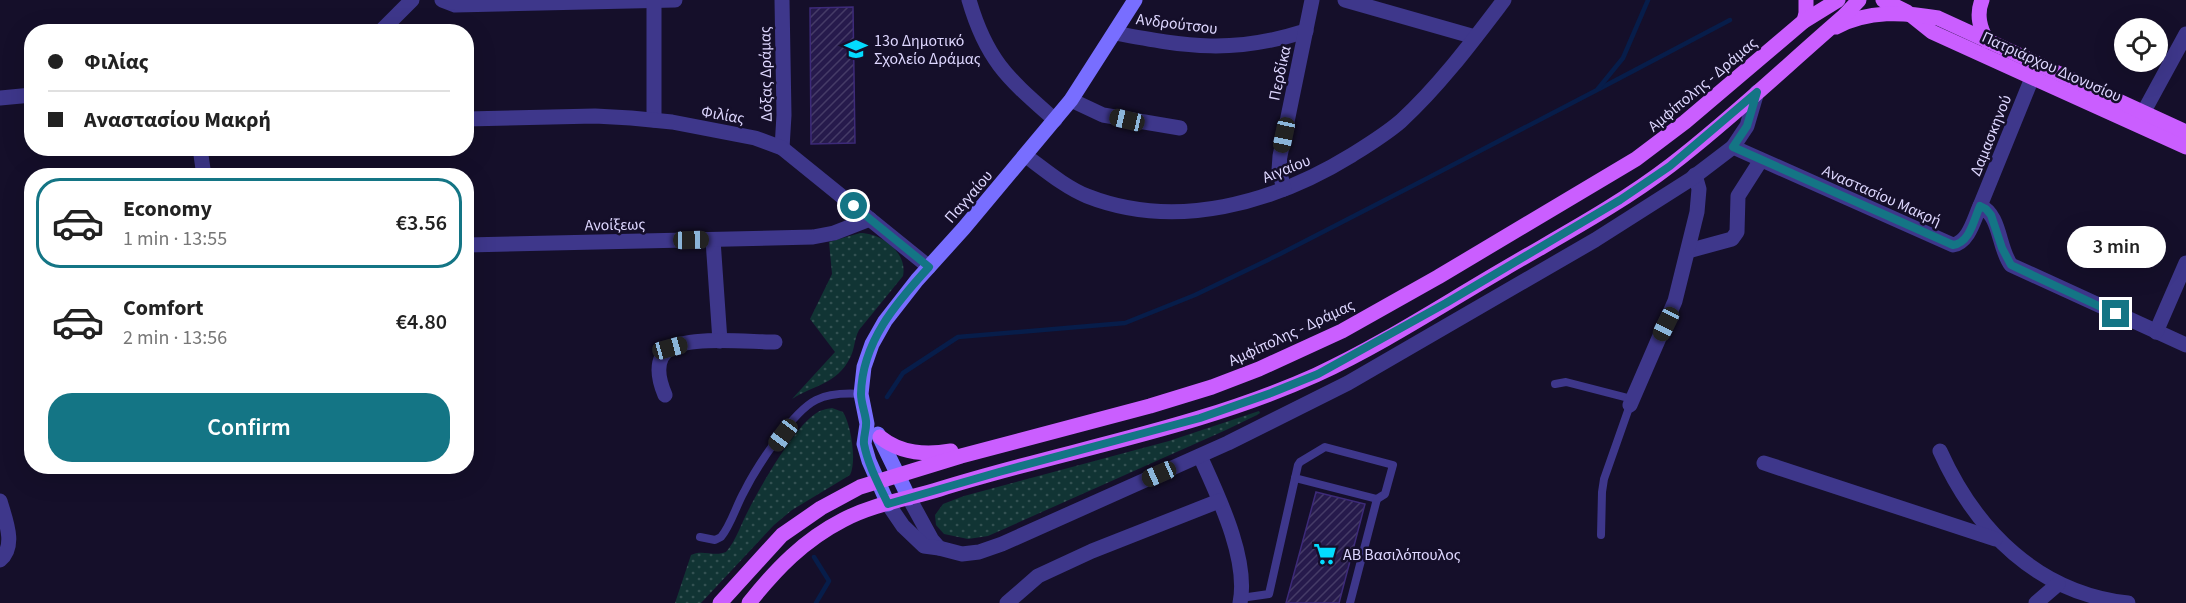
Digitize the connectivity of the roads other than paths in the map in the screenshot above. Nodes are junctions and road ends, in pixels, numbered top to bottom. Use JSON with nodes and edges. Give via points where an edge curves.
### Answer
{"nodes":[{"id":1,"x":412,"y":0,"type":"edge"},
{"id":2,"x":441,"y":0,"type":"edge"},
{"id":3,"x":654,"y":0,"type":"edge"},
{"id":4,"x":675,"y":0,"type":"edge"},
{"id":5,"x":782,"y":0,"type":"edge"},
{"id":6,"x":969,"y":0,"type":"edge"},
{"id":7,"x":1135,"y":0,"type":"edge"},
{"id":8,"x":1312,"y":0,"type":"edge"},
{"id":9,"x":1345,"y":0,"type":"edge"},
{"id":10,"x":1504,"y":0,"type":"edge"},
{"id":11,"x":1806,"y":0,"type":"edge"},
{"id":12,"x":1838,"y":0,"type":"edge"},
{"id":13,"x":1858,"y":0,"type":"edge"},
{"id":14,"x":1883,"y":0,"type":"edge"},
{"id":15,"x":1982,"y":0,"type":"edge"},
{"id":16,"x":1907,"y":12,"type":"junction"},
{"id":17,"x":1804,"y":21,"type":"junction"},
{"id":18,"x":388,"y":24,"type":"edge"},
{"id":19,"x":1306,"y":31,"type":"junction"},
{"id":20,"x":1115,"y":33,"type":"junction"},
{"id":21,"x":1825,"y":33,"type":"junction"},
{"id":22,"x":2186,"y":34,"type":"edge"},
{"id":23,"x":1475,"y":37,"type":"junction"},
{"id":24,"x":1987,"y":41,"type":"junction"},
{"id":25,"x":2032,"y":78,"type":"junction"},
{"id":26,"x":1757,"y":92,"type":"junction"},
{"id":27,"x":24,"y":96,"type":"edge"},
{"id":28,"x":0,"y":98,"type":"edge"},
{"id":29,"x":1071,"y":100,"type":"junction"},
{"id":30,"x":2143,"y":113,"type":"junction"},
{"id":31,"x":474,"y":119,"type":"edge"},
{"id":32,"x":654,"y":120,"type":"junction"},
{"id":33,"x":1055,"y":120,"type":"junction"},
{"id":34,"x":1180,"y":128,"type":"dead end"},
{"id":35,"x":2186,"y":132,"type":"edge"},
{"id":36,"x":1733,"y":147,"type":"junction"},
{"id":37,"x":2186,"y":147,"type":"edge"},
{"id":38,"x":783,"y":148,"type":"junction"},
{"id":39,"x":1026,"y":156,"type":"junction"},
{"id":40,"x":1761,"y":160,"type":"junction"},
{"id":41,"x":1695,"y":175,"type":"junction"},
{"id":42,"x":1284,"y":189,"type":"junction"},
{"id":43,"x":1980,"y":206,"type":"junction"},
{"id":44,"x":870,"y":219,"type":"junction"},
{"id":45,"x":713,"y":240,"type":"junction"},
{"id":46,"x":474,"y":245,"type":"edge"},
{"id":47,"x":1688,"y":251,"type":"junction"},
{"id":48,"x":2186,"y":263,"type":"edge"},
{"id":49,"x":929,"y":267,"type":"junction"},
{"id":50,"x":2156,"y":332,"type":"junction"},
{"id":51,"x":720,"y":341,"type":"junction"},
{"id":52,"x":775,"y":342,"type":"dead end"},
{"id":53,"x":2186,"y":345,"type":"edge"},
{"id":54,"x":1555,"y":384,"type":"dead end"},
{"id":55,"x":665,"y":395,"type":"dead end"},
{"id":56,"x":862,"y":399,"type":"junction"},
{"id":57,"x":1631,"y":402,"type":"junction"},
{"id":58,"x":867,"y":424,"type":"junction"},
{"id":59,"x":1046,"y":433,"type":"junction"},
{"id":60,"x":880,"y":437,"type":"junction"},
{"id":61,"x":1940,"y":451,"type":"dead end"},
{"id":62,"x":1200,"y":456,"type":"junction"},
{"id":63,"x":1764,"y":464,"type":"dead end"},
{"id":64,"x":898,"y":475,"type":"junction"},
{"id":65,"x":1296,"y":478,"type":"junction"},
{"id":66,"x":877,"y":481,"type":"junction"},
{"id":67,"x":909,"y":498,"type":"junction"},
{"id":68,"x":1377,"y":499,"type":"junction"},
{"id":69,"x":0,"y":501,"type":"edge"},
{"id":70,"x":1219,"y":501,"type":"junction"},
{"id":71,"x":888,"y":504,"type":"junction"},
{"id":72,"x":1601,"y":535,"type":"dead end"},
{"id":73,"x":700,"y":537,"type":"dead end"},
{"id":74,"x":1999,"y":540,"type":"junction"},
{"id":75,"x":939,"y":548,"type":"junction"},
{"id":76,"x":0,"y":560,"type":"edge"},
{"id":77,"x":2058,"y":584,"type":"junction"},
{"id":78,"x":1240,"y":600,"type":"edge"},
{"id":79,"x":720,"y":603,"type":"edge"},
{"id":80,"x":749,"y":603,"type":"edge"},
{"id":81,"x":1007,"y":603,"type":"edge"},
{"id":82,"x":1350,"y":603,"type":"edge"},
{"id":83,"x":2036,"y":603,"type":"edge"},
{"id":84,"x":2128,"y":603,"type":"edge"}],
"edges":[{"from":1,"to":18,"type":"street"},
{"from":2,"to":3,"type":"street","via":[[455,5]]},
{"from":3,"to":4,"type":"street"},
{"from":3,"to":32,"type":"street"},
{"from":5,"to":38,"type":"street","name":"Δόξας Δράμας"},
{"from":6,"to":33,"type":"street","via":[[980,34],[998,65]]},
{"from":7,"to":20,"type":"main road","name":"Παγγαίου"},
{"from":8,"to":19,"type":"street","name":"Περδίκα"},
{"from":9,"to":23,"type":"street"},
{"from":10,"to":23,"type":"street","name":"Αιγαίου"},
{"from":11,"to":17,"type":"main road"},
{"from":12,"to":17,"type":"main road","name":"Αμφίπολης - Δράμας"},
{"from":13,"to":21,"type":"main road"},
{"from":14,"to":16,"type":"main road","name":"Πατριάρχου Διονυσίου"},
{"from":15,"to":24,"type":"main road","via":[[1978,18]]},
{"from":16,"to":21,"type":"main road","via":[[1869,16]]},
{"from":16,"to":24,"type":"main road","name":"Πατριάρχου Διονυσίου","via":[[1938,18]]},
{"from":16,"to":25,"type":"main road","name":"Πατριάρχου Διονυσίου","via":[[1932,32]]},
{"from":17,"to":59,"type":"main road","name":"Αμφίπολης - Δράμας","via":[[1685,123],[1636,159],[1342,331],[1236,378]]},
{"from":19,"to":20,"type":"street","name":"Ανδρούτσου","via":[[1250,45],[1214,47]]},
{"from":19,"to":42,"type":"street","name":"Περδίκα","via":[[1280,156]]},
{"from":20,"to":29,"type":"main road","name":"Παγγαίου"},
{"from":21,"to":26,"type":"main road"},
{"from":22,"to":30,"type":"street"},
{"from":23,"to":42,"type":"street","name":"Αιγαίου","via":[[1421,100],[1390,129],[1326,170]]},
{"from":24,"to":30,"type":"main road","name":"Πατριάρχου Διονυσίου"},
{"from":25,"to":37,"type":"main road","name":"Πατριάρχου Διονυσίου"},
{"from":25,"to":43,"type":"street","name":"Δαμασκηνού"},
{"from":26,"to":36,"type":"street","via":[[1747,126]]},
{"from":26,"to":67,"type":"main road","via":[[1670,166],[1620,200],[1318,374],[1200,418]]},
{"from":27,"to":28,"type":"street"},
{"from":29,"to":33,"type":"main road","name":"Παγγαίου"},
{"from":29,"to":34,"type":"street","via":[[1103,114]]},
{"from":30,"to":35,"type":"main road","name":"Πατριάρχου Διονυσίου"},
{"from":31,"to":32,"type":"street","name":"Φιλίας","via":[[595,116]]},
{"from":32,"to":38,"type":"street","name":"Φιλίας","via":[[755,138]]},
{"from":33,"to":39,"type":"main road","name":"Παγγαίου"},
{"from":36,"to":40,"type":"street","name":"Αναστασίου Μακρή"},
{"from":36,"to":41,"type":"street"},
{"from":38,"to":44,"type":"street","name":"Φιλίας"},
{"from":39,"to":42,"type":"street","name":"Αιγαίου","via":[[1084,195],[1131,209],[1173,212],[1211,208]]},
{"from":39,"to":49,"type":"main road","name":"Παγγαίου"},
{"from":40,"to":43,"type":"street","name":"Αναστασίου Μακρή","via":[[1953,245],[1966,237]]},
{"from":40,"to":47,"type":"street","via":[[1738,196],[1737,232],[1732,239]]},
{"from":41,"to":47,"type":"street","via":[[1698,205]]},
{"from":41,"to":62,"type":"street","via":[[1595,240],[1396,356]]},
{"from":43,"to":50,"type":"street","via":[[1991,215],[2011,265]]},
{"from":44,"to":45,"type":"street","name":"Ανοίξεως","via":[[825,236]]},
{"from":44,"to":49,"type":"street","name":"Φιλίας"},
{"from":45,"to":46,"type":"street","name":"Ανοίξεως"},
{"from":45,"to":51,"type":"street"},
{"from":47,"to":57,"type":"street","via":[[1671,315]]},
{"from":48,"to":50,"type":"street"},
{"from":49,"to":56,"type":"main road","name":"Παγγαίου","via":[[874,339],[864,367]]},
{"from":50,"to":53,"type":"street"},
{"from":51,"to":52,"type":"street"},
{"from":51,"to":55,"type":"street","via":[[670,348],[659,364],[658,378]]},
{"from":54,"to":57,"type":"lane","via":[[1566,381]]},
{"from":56,"to":58,"type":"main road","name":"Παγγαίου"},
{"from":56,"to":73,"type":"lane","via":[[849,393],[830,396],[817,399],[803,410],[761,462],[724,534],[715,540]]},
{"from":57,"to":72,"type":"lane","via":[[1604,479]]},
{"from":58,"to":60,"type":"main road"},
{"from":58,"to":66,"type":"main road","name":"Παγγαίου","via":[[864,444]]},
{"from":59,"to":60,"type":"main road","via":[[936,453],[908,451]]},
{"from":59,"to":64,"type":"main road","name":"Αμφίπολης - Δράμας"},
{"from":60,"to":64,"type":"main road"},
{"from":61,"to":74,"type":"street","via":[[1964,498]]},
{"from":62,"to":70,"type":"street"},
{"from":62,"to":75,"type":"street","via":[[989,549],[962,554]]},
{"from":63,"to":74,"type":"street"},
{"from":64,"to":66,"type":"main road","name":"Αμφίπολης - Δράμας"},
{"from":64,"to":67,"type":"main road"},
{"from":65,"to":68,"type":"lane"},
{"from":65,"to":68,"type":"lane","via":[[1300,462],[1325,447],[1393,465],[1385,494]]},
{"from":65,"to":78,"type":"lane","via":[[1269,594]]},
{"from":66,"to":71,"type":"main road","name":"Παγγαίου"},
{"from":66,"to":79,"type":"main road","name":"Αμφίπολης - Δράμας","via":[[839,498],[782,535]]},
{"from":67,"to":71,"type":"main road"},
{"from":67,"to":75,"type":"street"},
{"from":68,"to":82,"type":"lane"},
{"from":69,"to":76,"type":"street","via":[[9,539]]},
{"from":70,"to":78,"type":"street","via":[[1241,567]]},
{"from":70,"to":81,"type":"street","via":[[1038,576]]},
{"from":71,"to":75,"type":"street","via":[[918,542]]},
{"from":71,"to":80,"type":"main road","via":[[846,518],[814,538],[772,574]]},
{"from":74,"to":77,"type":"street"},
{"from":77,"to":83,"type":"street"},
{"from":77,"to":84,"type":"street"}]}
